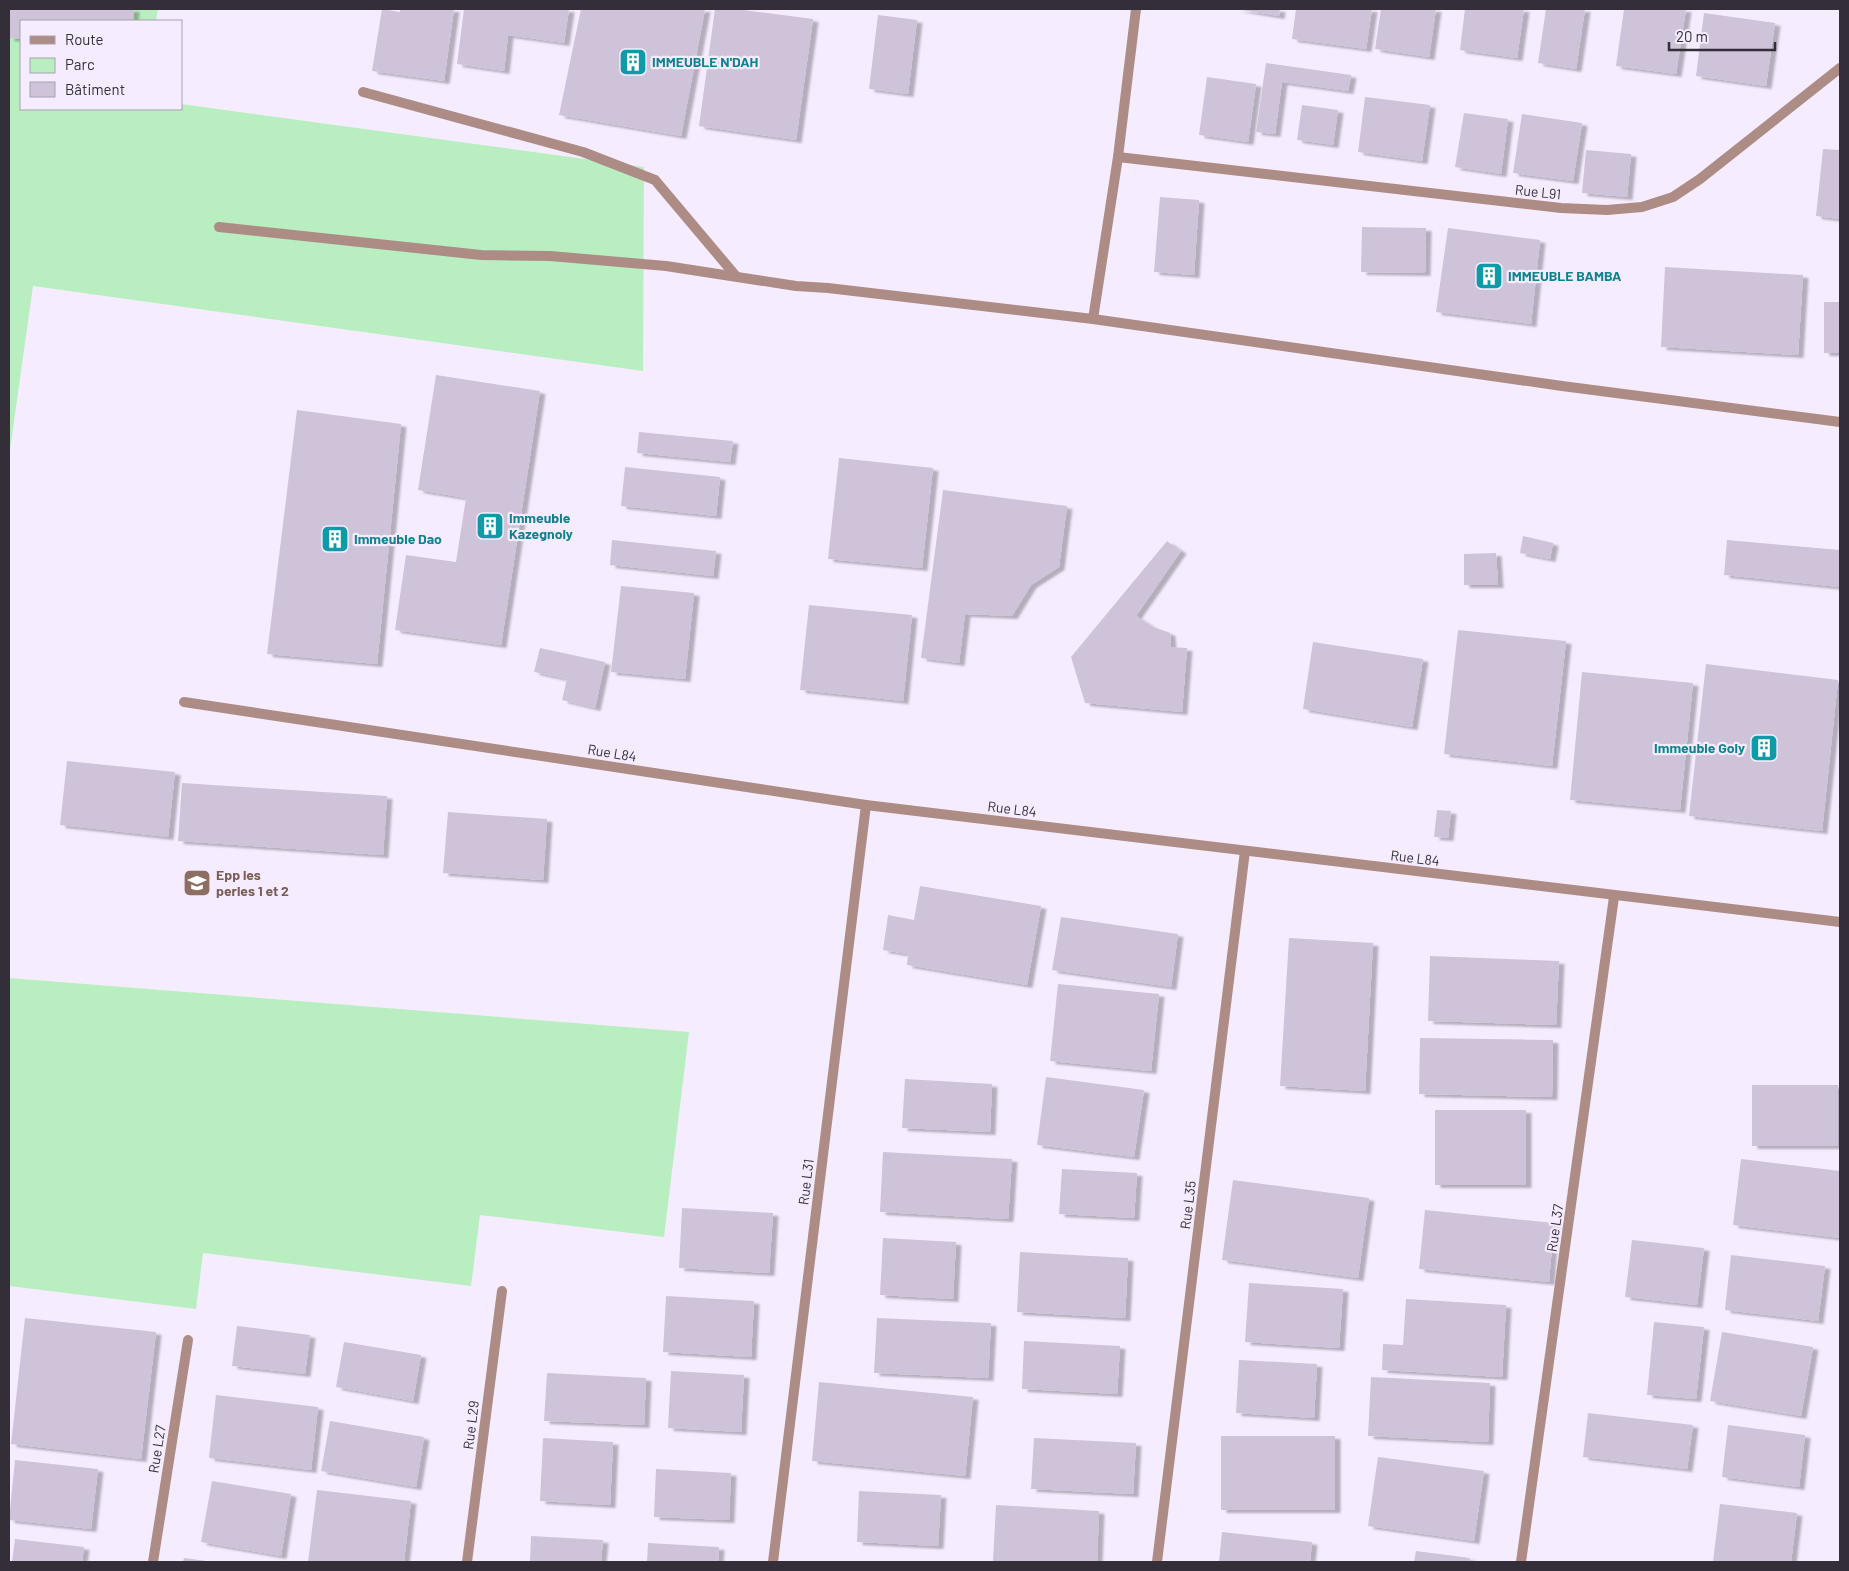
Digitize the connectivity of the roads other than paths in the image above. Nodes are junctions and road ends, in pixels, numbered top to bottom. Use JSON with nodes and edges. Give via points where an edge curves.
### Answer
{"nodes":[{"id":1,"x":1136,"y":9,"type":"edge"},
{"id":2,"x":1840,"y":68,"type":"edge"},
{"id":3,"x":363,"y":92,"type":"dead end"},
{"id":4,"x":1118,"y":157,"type":"junction"},
{"id":5,"x":219,"y":227,"type":"dead end"},
{"id":6,"x":736,"y":276,"type":"junction"},
{"id":7,"x":1093,"y":319,"type":"junction"},
{"id":8,"x":1840,"y":422,"type":"edge"},
{"id":9,"x":184,"y":702,"type":"dead end"},
{"id":10,"x":866,"y":805,"type":"junction"},
{"id":11,"x":1245,"y":851,"type":"junction"},
{"id":12,"x":1614,"y":897,"type":"junction"},
{"id":13,"x":1840,"y":922,"type":"edge"},
{"id":14,"x":502,"y":1291,"type":"dead end"},
{"id":15,"x":188,"y":1340,"type":"dead end"},
{"id":16,"x":152,"y":1562,"type":"edge"},
{"id":17,"x":467,"y":1562,"type":"edge"},
{"id":18,"x":773,"y":1562,"type":"edge"},
{"id":19,"x":1157,"y":1562,"type":"edge"},
{"id":20,"x":1521,"y":1562,"type":"edge"}],
"edges":[{"from":1,"to":4,"type":"street"},
{"from":2,"to":4,"type":"street","name":"Rue L91","via":[[1700,179],[1673,196],[1642,207],[1607,210],[1561,208]]},
{"from":3,"to":6,"type":"street","via":[[583,152],[655,180]]},
{"from":4,"to":7,"type":"street"},
{"from":5,"to":6,"type":"street","via":[[481,255],[560,257],[666,266]]},
{"from":6,"to":7,"type":"street","via":[[796,286]]},
{"from":7,"to":8,"type":"street"},
{"from":9,"to":10,"type":"street","name":"Rue L84"},
{"from":10,"to":11,"type":"street","name":"Rue L84"},
{"from":10,"to":18,"type":"street","name":"Rue L31"},
{"from":11,"to":12,"type":"street","name":"Rue L84"},
{"from":11,"to":19,"type":"street","name":"Rue L35"},
{"from":12,"to":13,"type":"street","name":"Rue L84"},
{"from":12,"to":20,"type":"street","name":"Rue L37"},
{"from":14,"to":17,"type":"street","name":"Rue L29"},
{"from":15,"to":16,"type":"street","name":"Rue L27"}]}
